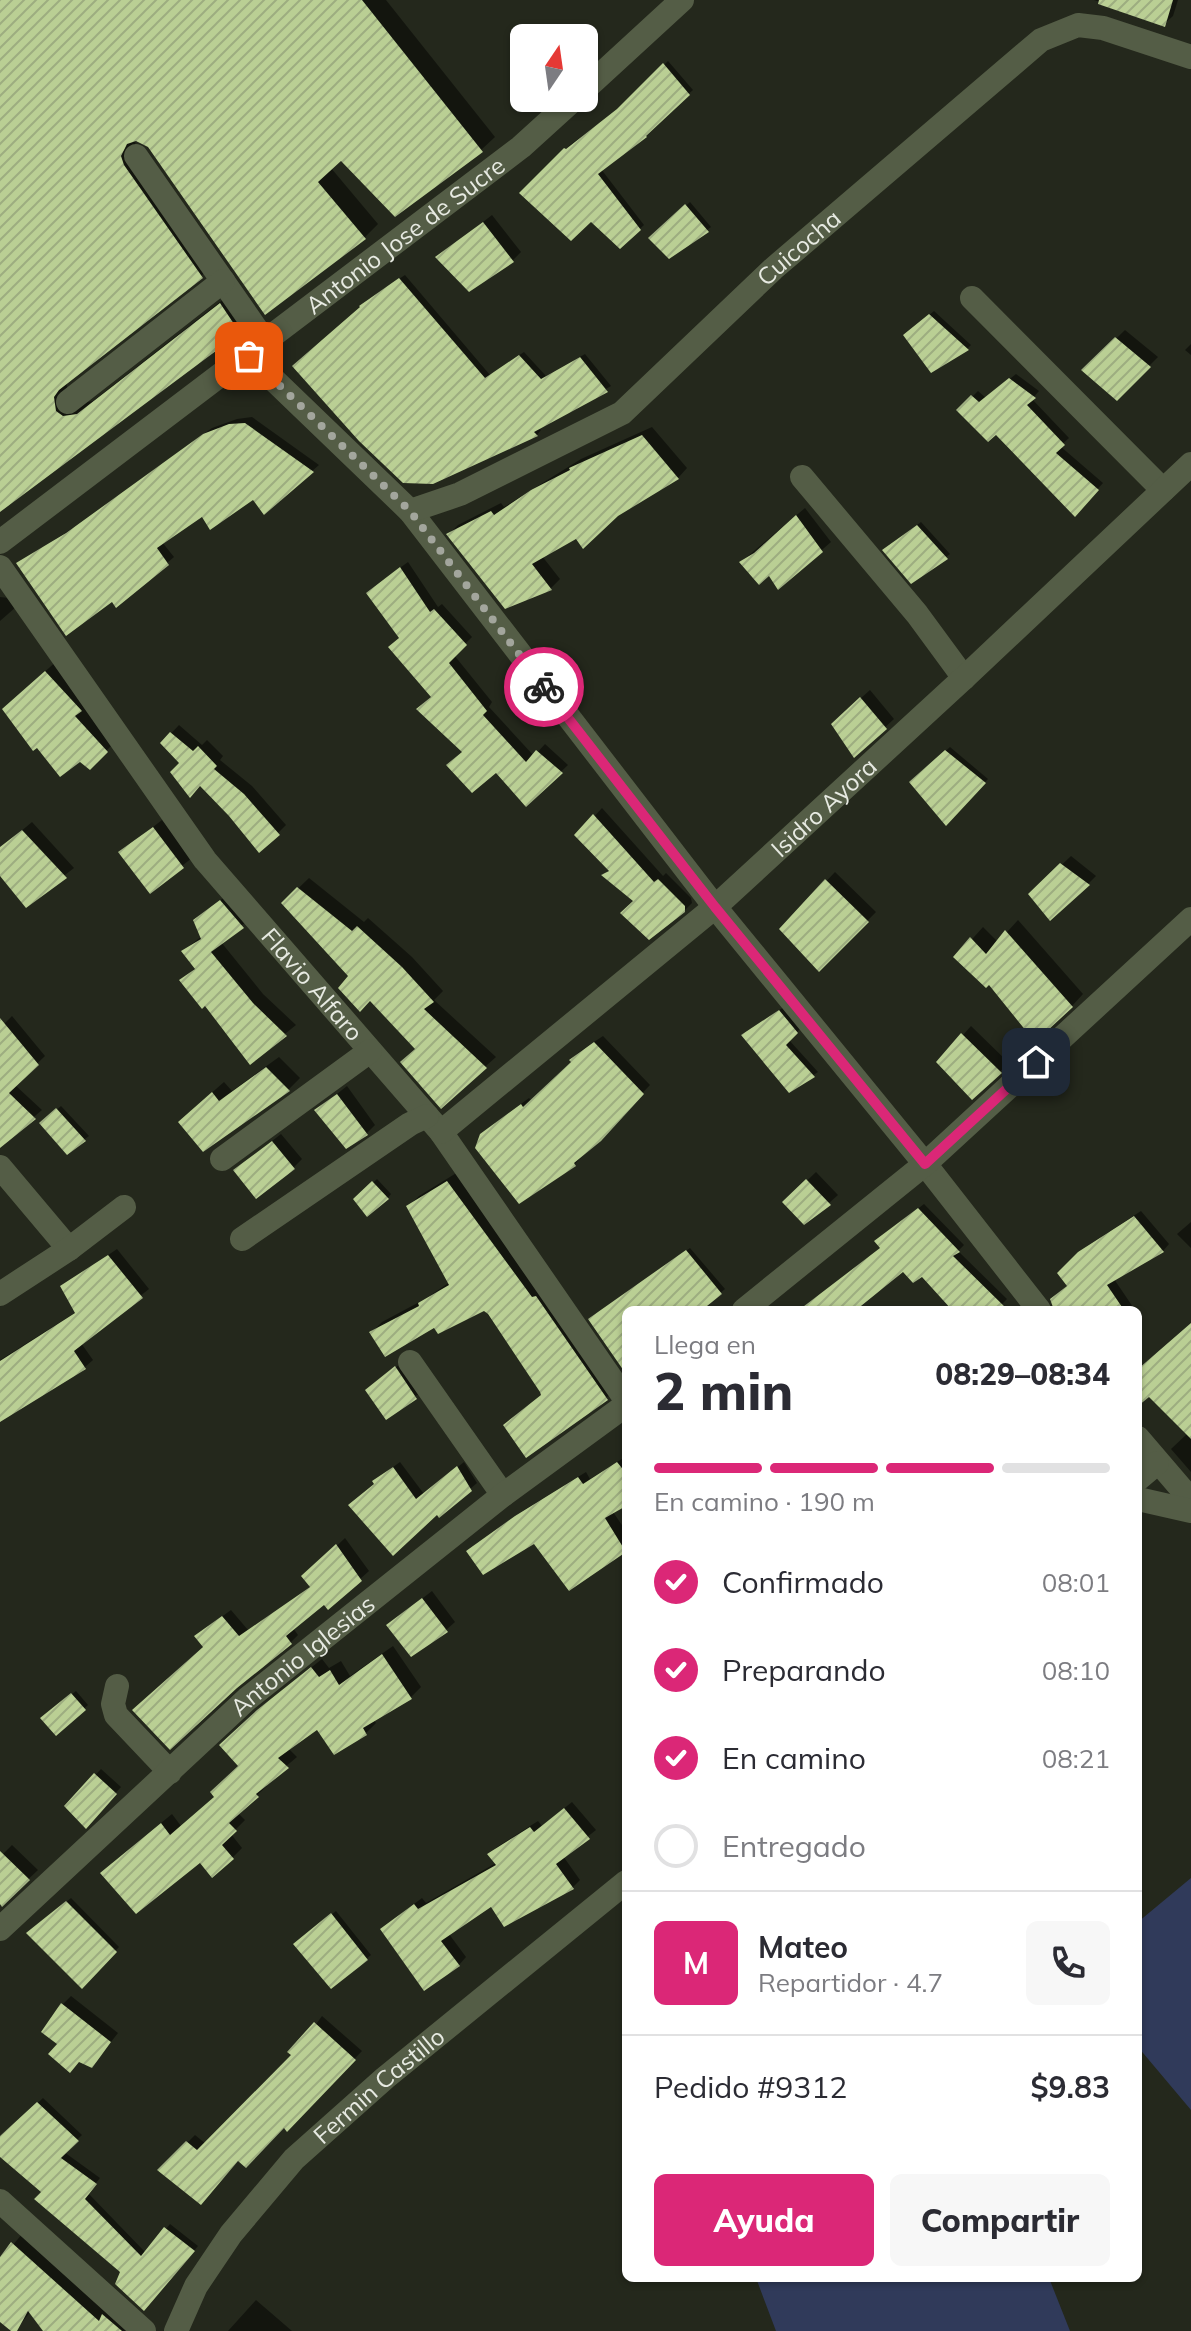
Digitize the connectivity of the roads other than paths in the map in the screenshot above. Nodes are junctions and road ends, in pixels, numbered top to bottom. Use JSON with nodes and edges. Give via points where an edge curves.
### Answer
{"nodes":[{"id":1,"x":682,"y":0,"type":"edge"},
{"id":2,"x":1191,"y":57,"type":"edge"},
{"id":3,"x":598,"y":77,"type":"edge"},
{"id":4,"x":560,"y":112,"type":"edge"},
{"id":5,"x":136,"y":156,"type":"dead end"},
{"id":6,"x":223,"y":281,"type":"junction"},
{"id":7,"x":972,"y":298,"type":"dead end"},
{"id":8,"x":257,"y":349,"type":"junction"},
{"id":9,"x":68,"y":402,"type":"dead end"},
{"id":10,"x":1191,"y":464,"type":"edge"},
{"id":11,"x":802,"y":477,"type":"dead end"},
{"id":12,"x":1163,"y":490,"type":"junction"},
{"id":13,"x":410,"y":511,"type":"junction"},
{"id":14,"x":0,"y":542,"type":"edge"},
{"id":15,"x":0,"y":567,"type":"edge"},
{"id":16,"x":964,"y":678,"type":"junction"},
{"id":17,"x":715,"y":907,"type":"junction"},
{"id":18,"x":1191,"y":919,"type":"edge"},
{"id":19,"x":370,"y":1051,"type":"junction"},
{"id":20,"x":434,"y":1124,"type":"junction"},
{"id":21,"x":222,"y":1159,"type":"dead end"},
{"id":22,"x":925,"y":1164,"type":"junction"},
{"id":23,"x":0,"y":1167,"type":"edge"},
{"id":24,"x":124,"y":1207,"type":"dead end"},
{"id":25,"x":242,"y":1239,"type":"dead end"},
{"id":26,"x":69,"y":1249,"type":"junction"},
{"id":27,"x":0,"y":1294,"type":"edge"},
{"id":28,"x":749,"y":1306,"type":"edge"},
{"id":29,"x":1036,"y":1306,"type":"edge"},
{"id":30,"x":410,"y":1362,"type":"dead end"},
{"id":31,"x":622,"y":1396,"type":"edge"},
{"id":32,"x":622,"y":1405,"type":"edge"},
{"id":33,"x":1142,"y":1443,"type":"edge"},
{"id":34,"x":1157,"y":1463,"type":"junction"},
{"id":35,"x":1142,"y":1476,"type":"edge"},
{"id":36,"x":503,"y":1495,"type":"junction"},
{"id":37,"x":1142,"y":1500,"type":"edge"},
{"id":38,"x":1191,"y":1500,"type":"edge"},
{"id":39,"x":1191,"y":1511,"type":"edge"},
{"id":40,"x":117,"y":1686,"type":"dead end"},
{"id":41,"x":170,"y":1772,"type":"junction"},
{"id":42,"x":622,"y":1885,"type":"edge"},
{"id":43,"x":0,"y":1929,"type":"edge"},
{"id":44,"x":0,"y":2201,"type":"edge"},
{"id":45,"x":144,"y":2331,"type":"edge"},
{"id":46,"x":176,"y":2331,"type":"edge"}],
"edges":[{"from":1,"to":3,"type":"street"},
{"from":2,"to":13,"type":"street","name":"Cuicocha","via":[[1078,25],[1041,40],[773,269],[622,413],[460,494]]},
{"from":4,"to":8,"type":"street","name":"Antonio Jose de Sucre"},
{"from":5,"to":6,"type":"street"},
{"from":6,"to":8,"type":"street"},
{"from":6,"to":9,"type":"street"},
{"from":7,"to":12,"type":"street"},
{"from":8,"to":13,"type":"street"},
{"from":8,"to":14,"type":"street","name":"Antonio Jose de Sucre"},
{"from":10,"to":12,"type":"street","name":"Isidro Ayora"},
{"from":11,"to":16,"type":"street"},
{"from":12,"to":16,"type":"street","name":"Isidro Ayora"},
{"from":13,"to":17,"type":"street"},
{"from":15,"to":19,"type":"street","name":"Flavio Alfaro","via":[[205,860]]},
{"from":16,"to":17,"type":"street","name":"Isidro Ayora"},
{"from":17,"to":20,"type":"street","name":"Isidro Ayora"},
{"from":17,"to":22,"type":"street"},
{"from":18,"to":22,"type":"street"},
{"from":19,"to":20,"type":"street","name":"Flavio Alfaro"},
{"from":19,"to":21,"type":"street"},
{"from":20,"to":25,"type":"street","name":"Isidro Ayora","via":[[410,1124]]},
{"from":20,"to":31,"type":"street","name":"Flavio Alfaro"},
{"from":22,"to":28,"type":"street"},
{"from":22,"to":29,"type":"street"},
{"from":23,"to":26,"type":"street"},
{"from":24,"to":26,"type":"street"},
{"from":26,"to":27,"type":"street"},
{"from":30,"to":36,"type":"street"},
{"from":32,"to":36,"type":"street","name":"Antonio Iglesias"},
{"from":33,"to":34,"type":"street"},
{"from":34,"to":35,"type":"street"},
{"from":34,"to":38,"type":"street"},
{"from":36,"to":41,"type":"street","name":"Antonio Iglesias","via":[[247,1699]]},
{"from":37,"to":39,"type":"street"},
{"from":40,"to":41,"type":"street","via":[[116,1715]]},
{"from":41,"to":43,"type":"street","name":"Antonio Iglesias"},
{"from":42,"to":46,"type":"street","name":"Fermin Castillo","via":[[294,2159],[231,2234],[196,2286]]},
{"from":44,"to":45,"type":"street"}]}
